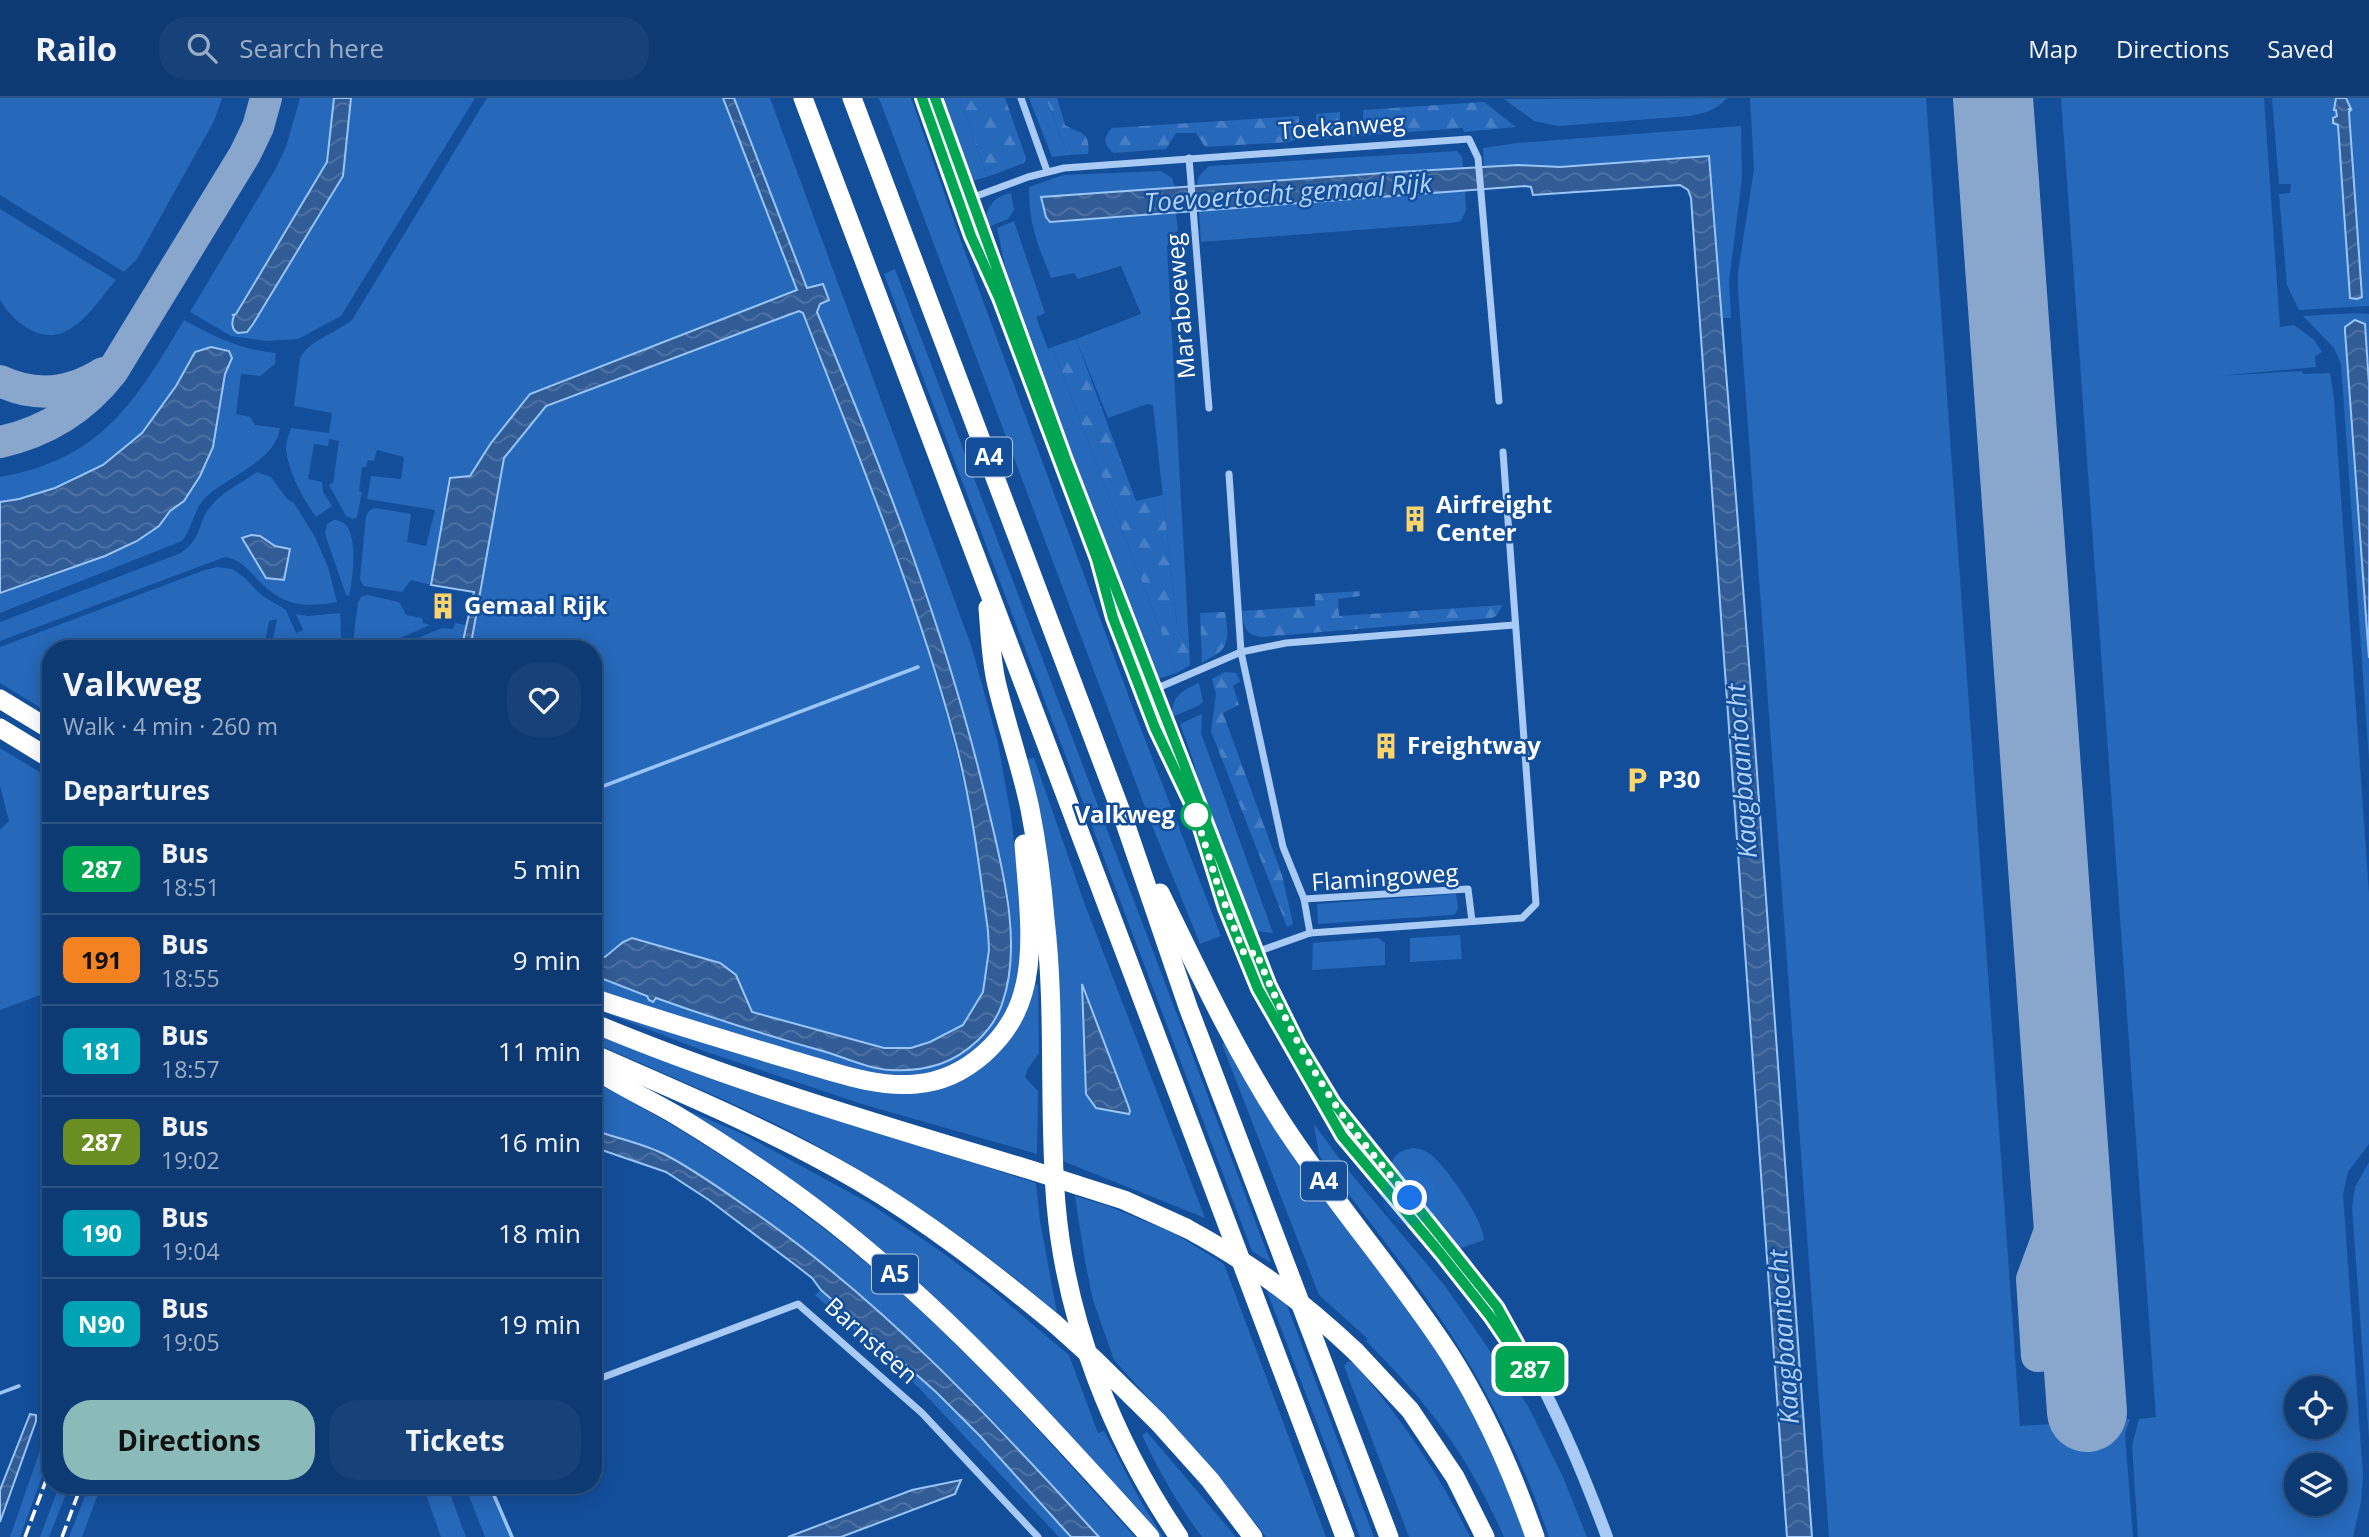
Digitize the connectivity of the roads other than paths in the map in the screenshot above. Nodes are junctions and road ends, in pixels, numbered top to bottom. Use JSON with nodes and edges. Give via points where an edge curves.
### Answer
{"nodes":[{"id":1,"x":803,"y":98,"type":"edge"},
{"id":2,"x":852,"y":98,"type":"edge"},
{"id":3,"x":922,"y":98,"type":"edge"},
{"id":4,"x":934,"y":98,"type":"edge"},
{"id":5,"x":1021,"y":98,"type":"edge"},
{"id":6,"x":1189,"y":158,"type":"junction"},
{"id":7,"x":1047,"y":171,"type":"junction"},
{"id":8,"x":965,"y":200,"type":"junction"},
{"id":9,"x":1499,"y":401,"type":"dead end"},
{"id":10,"x":1209,"y":408,"type":"dead end"},
{"id":11,"x":1503,"y":452,"type":"dead end"},
{"id":12,"x":1229,"y":474,"type":"dead end"},
{"id":13,"x":985,"y":579,"type":"junction"},
{"id":14,"x":1514,"y":625,"type":"junction"},
{"id":15,"x":1241,"y":652,"type":"junction"},
{"id":16,"x":1149,"y":692,"type":"junction"},
{"id":17,"x":0,"y":699,"type":"edge"},
{"id":18,"x":42,"y":725,"type":"edge"},
{"id":19,"x":0,"y":728,"type":"edge"},
{"id":20,"x":42,"y":754,"type":"edge"},
{"id":21,"x":1020,"y":766,"type":"junction"},
{"id":22,"x":1123,"y":817,"type":"junction"},
{"id":23,"x":1304,"y":899,"type":"junction"},
{"id":24,"x":1472,"y":921,"type":"junction"},
{"id":25,"x":1310,"y":933,"type":"junction"},
{"id":26,"x":1250,"y":954,"type":"junction"},
{"id":27,"x":602,"y":1001,"type":"edge"},
{"id":28,"x":602,"y":1026,"type":"edge"},
{"id":29,"x":602,"y":1058,"type":"edge"},
{"id":30,"x":602,"y":1073,"type":"edge"},
{"id":31,"x":602,"y":1378,"type":"edge"},
{"id":32,"x":1038,"y":1537,"type":"edge"},
{"id":33,"x":1150,"y":1537,"type":"edge"},
{"id":34,"x":1179,"y":1537,"type":"edge"},
{"id":35,"x":1253,"y":1537,"type":"edge"},
{"id":36,"x":1345,"y":1537,"type":"edge"},
{"id":37,"x":1390,"y":1537,"type":"edge"},
{"id":38,"x":1485,"y":1537,"type":"edge"},
{"id":39,"x":1535,"y":1537,"type":"edge"},
{"id":40,"x":1607,"y":1537,"type":"edge"}],
"edges":[{"from":1,"to":13,"type":"highway","number":"A4"},
{"from":2,"to":22,"type":"highway","number":"A4"},
{"from":3,"to":8,"type":"street"},
{"from":4,"to":8,"type":"street"},
{"from":5,"to":7,"type":"street"},
{"from":6,"to":7,"type":"street","name":"Toekanweg"},
{"from":6,"to":9,"type":"street","name":"Toekanweg","via":[[1469,139],[1478,158]]},
{"from":6,"to":10,"type":"street","name":"Maraboeweg"},
{"from":7,"to":8,"type":"street","name":"Toekanweg"},
{"from":8,"to":16,"type":"street"},
{"from":11,"to":14,"type":"street"},
{"from":12,"to":15,"type":"street"},
{"from":13,"to":21,"type":"highway","number":"A4","via":[[995,679]]},
{"from":13,"to":36,"type":"highway","number":"A4"},
{"from":14,"to":15,"type":"street","via":[[1286,643]]},
{"from":14,"to":24,"type":"street","name":"Flamingoweg","via":[[1536,904],[1522,918]]},
{"from":15,"to":16,"type":"street"},
{"from":15,"to":23,"type":"street","via":[[1283,847]]},
{"from":16,"to":26,"type":"street"},
{"from":17,"to":18,"type":"highway"},
{"from":19,"to":20,"type":"highway"},
{"from":21,"to":27,"type":"highway","number":"A4","via":[[1028,965],[1012,1020],[980,1058],[951,1074],[918,1084],[882,1084]]},
{"from":21,"to":34,"type":"highway","number":"A4","via":[[1046,922],[1055,1182],[1064,1259],[1091,1362],[1136,1466]]},
{"from":22,"to":37,"type":"highway","number":"A4","via":[[1188,1007]]},
{"from":22,"to":39,"type":"highway","number":"A4","via":[[1227,1030],[1282,1123],[1420,1312],[1477,1402],[1516,1482]]},
{"from":23,"to":24,"type":"street","name":"Flamingoweg","via":[[1468,889]]},
{"from":23,"to":25,"type":"street","name":"Flamingoweg"},
{"from":24,"to":25,"type":"street","name":"Flamingoweg"},
{"from":25,"to":26,"type":"street","name":"Flamingoweg"},
{"from":26,"to":40,"type":"street","via":[[1334,1103],[1497,1307],[1589,1486]]},
{"from":28,"to":38,"type":"highway","bridge":true,"via":[[730,1076],[1124,1200],[1217,1245],[1284,1288],[1356,1352],[1410,1410],[1455,1477]]},
{"from":29,"to":35,"type":"highway","number":"A5","bridge":true,"via":[[739,1119],[856,1179],[978,1260],[1054,1323],[1158,1422]]},
{"from":30,"to":33,"type":"highway","number":"A5","via":[[724,1146],[870,1252],[1016,1389]]},
{"from":31,"to":32,"type":"street","name":"Barnsteen","via":[[798,1304],[922,1413]]}]}
